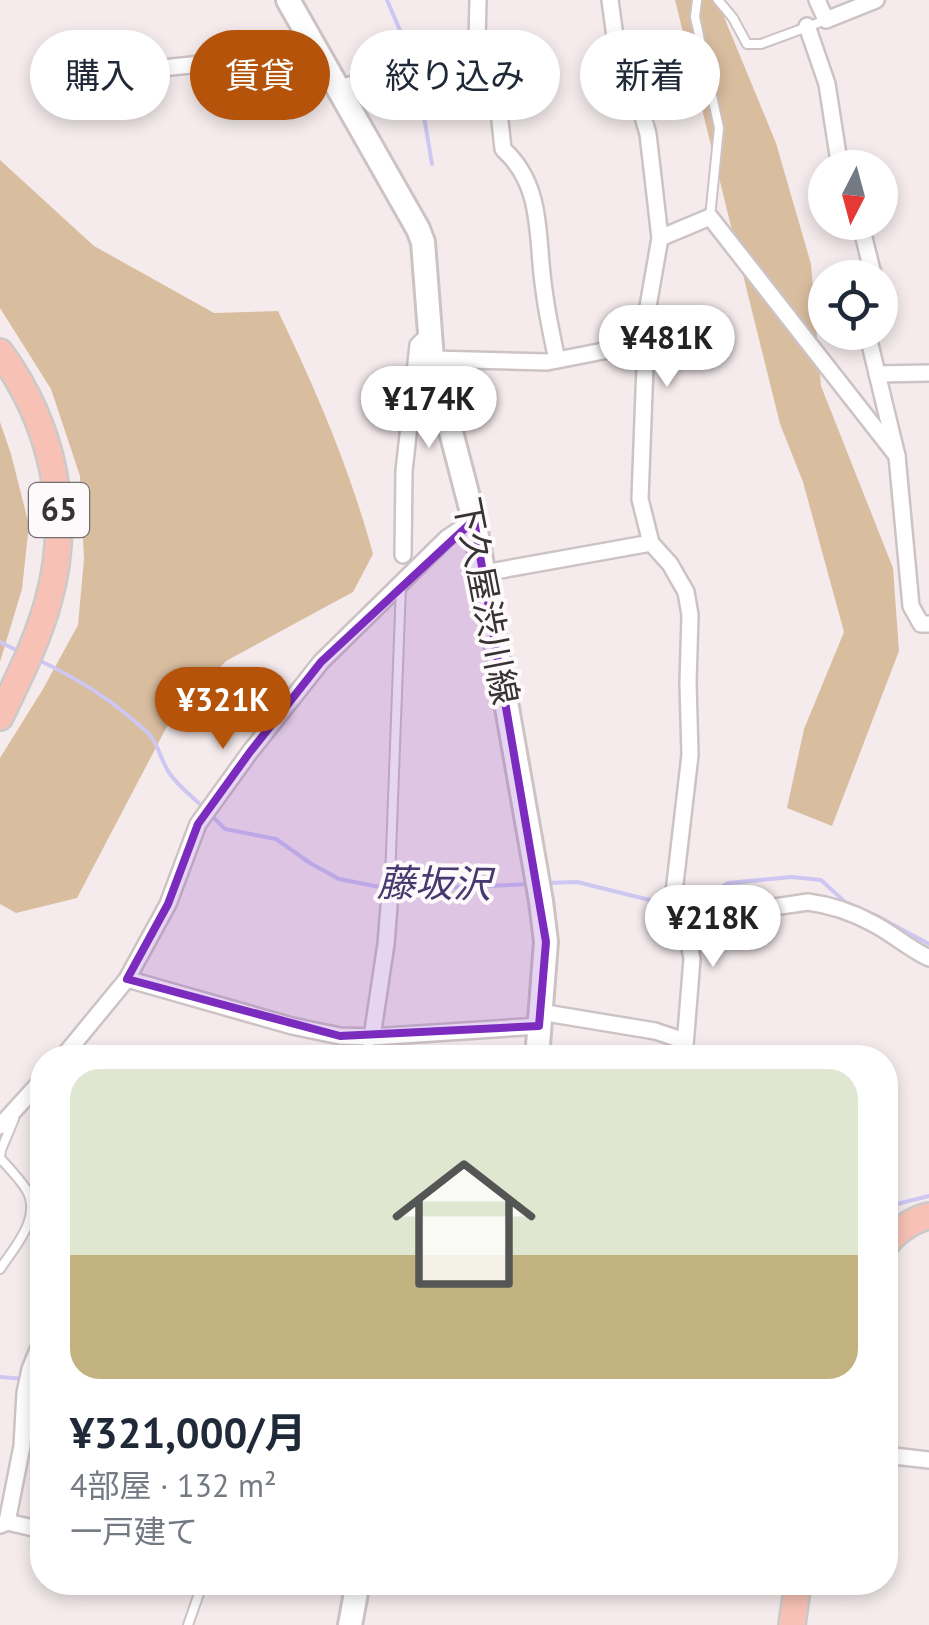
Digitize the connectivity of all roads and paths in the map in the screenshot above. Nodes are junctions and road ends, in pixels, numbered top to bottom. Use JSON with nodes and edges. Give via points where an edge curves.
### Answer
{"nodes":[{"id":1,"x":288,"y":0,"type":"edge"},
{"id":2,"x":478,"y":0,"type":"edge"},
{"id":3,"x":610,"y":0,"type":"edge"},
{"id":4,"x":697,"y":0,"type":"edge"},
{"id":5,"x":718,"y":0,"type":"edge"},
{"id":6,"x":816,"y":0,"type":"edge"},
{"id":7,"x":876,"y":0,"type":"edge"},
{"id":8,"x":826,"y":20,"type":"junction"},
{"id":9,"x":807,"y":26,"type":"junction"},
{"id":10,"x":305,"y":30,"type":"edge"},
{"id":11,"x":477,"y":30,"type":"edge"},
{"id":12,"x":330,"y":74,"type":"edge"},
{"id":13,"x":350,"y":85,"type":"edge"},
{"id":14,"x":338,"y":88,"type":"junction"},
{"id":15,"x":500,"y":120,"type":"edge"},
{"id":16,"x":837,"y":150,"type":"edge"},
{"id":17,"x":710,"y":216,"type":"junction"},
{"id":18,"x":660,"y":238,"type":"junction"},
{"id":19,"x":432,"y":333,"type":"junction"},
{"id":20,"x":871,"y":350,"type":"edge"},
{"id":21,"x":0,"y":352,"type":"edge"},
{"id":22,"x":646,"y":356,"type":"junction"},
{"id":23,"x":432,"y":360,"type":"junction"},
{"id":24,"x":557,"y":360,"type":"junction"},
{"id":25,"x":929,"y":373,"type":"edge"},
{"id":26,"x":877,"y":374,"type":"junction"},
{"id":27,"x":896,"y":456,"type":"junction"},
{"id":28,"x":474,"y":520,"type":"junction"},
{"id":29,"x":651,"y":543,"type":"junction"},
{"id":30,"x":404,"y":555,"type":"dead end"},
{"id":31,"x":484,"y":573,"type":"junction"},
{"id":32,"x":401,"y":584,"type":"junction"},
{"id":33,"x":929,"y":624,"type":"edge"},
{"id":34,"x":0,"y":717,"type":"edge"},
{"id":35,"x":388,"y":906,"type":"joint"},
{"id":36,"x":685,"y":920,"type":"junction"},
{"id":37,"x":929,"y":958,"type":"edge"},
{"id":38,"x":127,"y":980,"type":"junction"},
{"id":39,"x":539,"y":1019,"type":"junction"},
{"id":40,"x":372,"y":1037,"type":"junction"},
{"id":41,"x":73,"y":1045,"type":"edge"},
{"id":42,"x":368,"y":1045,"type":"edge"},
{"id":43,"x":538,"y":1045,"type":"edge"},
{"id":44,"x":679,"y":1045,"type":"edge"},
{"id":45,"x":685,"y":1045,"type":"edge"},
{"id":46,"x":30,"y":1094,"type":"edge"},
{"id":47,"x":18,"y":1108,"type":"junction"},
{"id":48,"x":0,"y":1126,"type":"edge"},
{"id":49,"x":0,"y":1158,"type":"edge"},
{"id":50,"x":30,"y":1199,"type":"edge"},
{"id":51,"x":929,"y":1216,"type":"edge"},
{"id":52,"x":30,"y":1219,"type":"edge"},
{"id":53,"x":898,"y":1233,"type":"edge"},
{"id":54,"x":0,"y":1268,"type":"edge"},
{"id":55,"x":30,"y":1369,"type":"edge"},
{"id":56,"x":898,"y":1457,"type":"edge"},
{"id":57,"x":929,"y":1460,"type":"edge"},
{"id":58,"x":4,"y":1524,"type":"edge"},
{"id":59,"x":30,"y":1528,"type":"edge"},
{"id":60,"x":198,"y":1595,"type":"edge"},
{"id":61,"x":356,"y":1595,"type":"edge"},
{"id":62,"x":796,"y":1595,"type":"edge"},
{"id":63,"x":188,"y":1625,"type":"edge"},
{"id":64,"x":350,"y":1625,"type":"edge"},
{"id":65,"x":792,"y":1625,"type":"edge"}],
"edges":[{"from":1,"to":10,"type":"main road","name":"下久屋渋川線"},
{"from":2,"to":11,"type":"street"},
{"from":3,"to":18,"type":"street","via":[[618,66],[636,93],[648,134]]},
{"from":4,"to":17,"type":"lane","via":[[718,128]]},
{"from":5,"to":9,"type":"lane","via":[[747,44]]},
{"from":6,"to":8,"type":"street"},
{"from":7,"to":8,"type":"street"},
{"from":8,"to":9,"type":"lane"},
{"from":9,"to":16,"type":"street","via":[[827,84]]},
{"from":12,"to":14,"type":"main road","name":"下久屋渋川線"},
{"from":13,"to":14,"type":"street"},
{"from":14,"to":19,"type":"main road","name":"下久屋渋川線","via":[[418,229]]},
{"from":15,"to":24,"type":"street","via":[[503,149],[535,199]]},
{"from":17,"to":18,"type":"street"},
{"from":17,"to":27,"type":"street"},
{"from":18,"to":22,"type":"street"},
{"from":19,"to":23,"type":"main road","name":"下久屋渋川線"},
{"from":19,"to":30,"type":"street","via":[[418,345],[404,472]]},
{"from":20,"to":26,"type":"street"},
{"from":21,"to":34,"type":"main road","number":"65","via":[[42,427],[60,530],[48,602]]},
{"from":22,"to":24,"type":"street","via":[[624,347]]},
{"from":22,"to":29,"type":"street","via":[[640,499]]},
{"from":23,"to":24,"type":"street"},
{"from":23,"to":28,"type":"main road","name":"下久屋渋川線"},
{"from":25,"to":26,"type":"street"},
{"from":26,"to":27,"type":"street"},
{"from":27,"to":33,"type":"street","via":[[911,606],[921,624]]},
{"from":28,"to":31,"type":"main road","name":"下久屋渋川線"},
{"from":28,"to":32,"type":"street"},
{"from":29,"to":31,"type":"street"},
{"from":29,"to":36,"type":"street","via":[[686,592],[690,616],[690,755],[674,892]]},
{"from":31,"to":39,"type":"main road","name":"下久屋渋川線","via":[[541,900],[546,942]]},
{"from":32,"to":35,"type":"lane"},
{"from":32,"to":38,"type":"street","via":[[321,662],[198,824],[168,904]]},
{"from":35,"to":40,"type":"street"},
{"from":36,"to":37,"type":"street","via":[[808,902],[829,905]]},
{"from":36,"to":45,"type":"street","via":[[692,959]]},
{"from":38,"to":40,"type":"street","via":[[292,1026]]},
{"from":38,"to":41,"type":"street"},
{"from":39,"to":40,"type":"street"},
{"from":39,"to":43,"type":"main road","name":"下久屋渋川線"},
{"from":39,"to":44,"type":"street","via":[[655,1030]]},
{"from":40,"to":42,"type":"lane"},
{"from":46,"to":47,"type":"street"},
{"from":47,"to":48,"type":"street"},
{"from":47,"to":49,"type":"lane"},
{"from":49,"to":50,"type":"lane"},
{"from":51,"to":53,"type":"main road"},
{"from":52,"to":54,"type":"lane"},
{"from":55,"to":58,"type":"street"},
{"from":56,"to":57,"type":"street"},
{"from":58,"to":59,"type":"street"},
{"from":60,"to":63,"type":"lane"},
{"from":61,"to":64,"type":"main road"},
{"from":62,"to":65,"type":"main road"}]}
